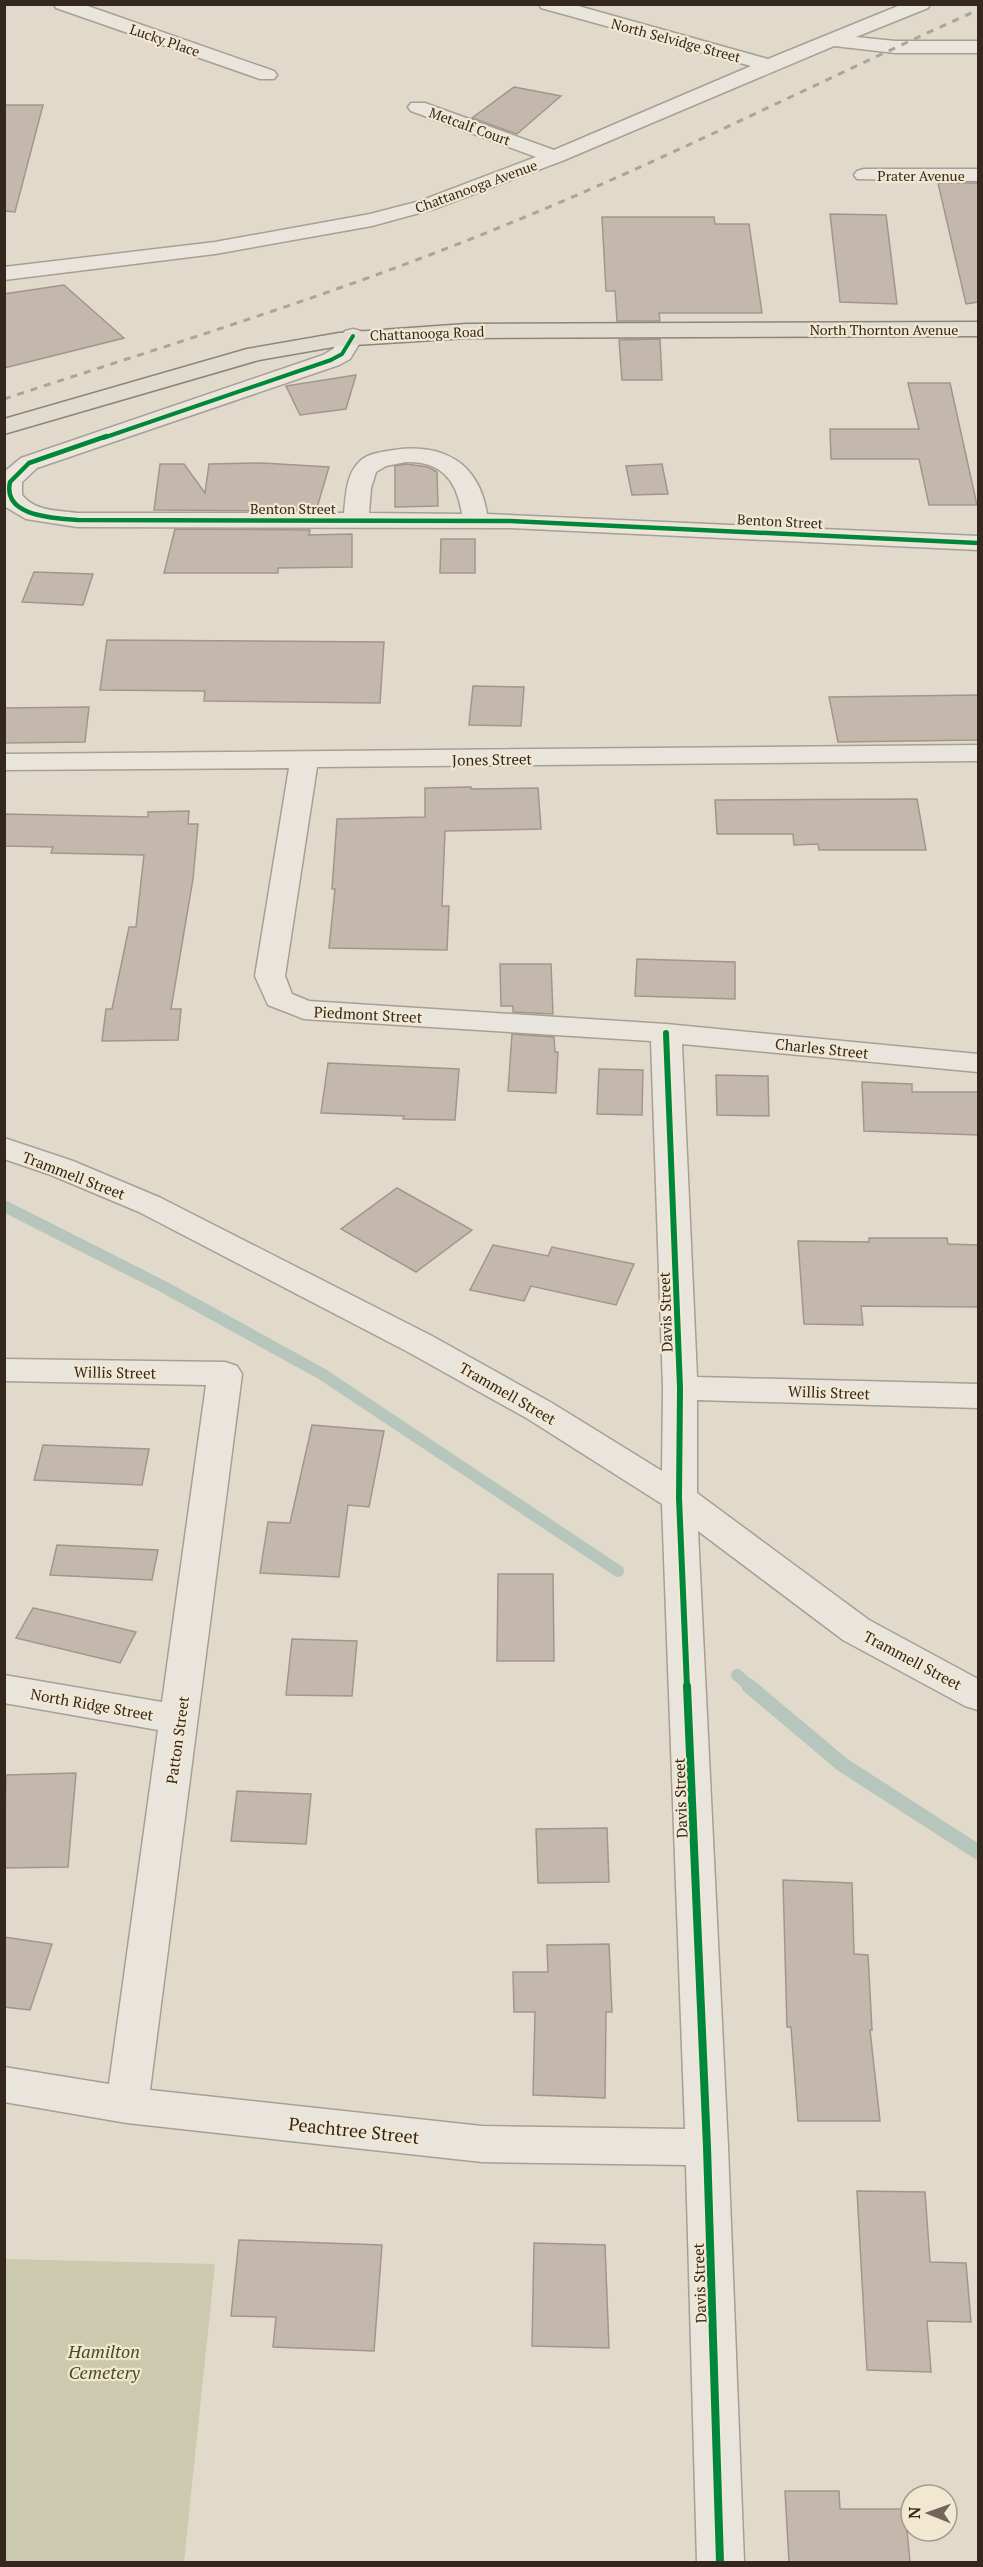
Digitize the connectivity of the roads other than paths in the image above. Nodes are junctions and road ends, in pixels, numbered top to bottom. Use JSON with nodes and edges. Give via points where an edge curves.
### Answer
{"nodes":[{"id":1,"x":63,"y":4,"type":"edge"},
{"id":2,"x":548,"y":4,"type":"edge"},
{"id":3,"x":921,"y":4,"type":"edge"},
{"id":4,"x":830,"y":40,"type":"junction"},
{"id":5,"x":978,"y":47,"type":"edge"},
{"id":6,"x":770,"y":65,"type":"junction"},
{"id":7,"x":267,"y":75,"type":"dead end"},
{"id":8,"x":418,"y":107,"type":"dead end"},
{"id":9,"x":555,"y":156,"type":"junction"},
{"id":10,"x":864,"y":175,"type":"dead end"},
{"id":11,"x":978,"y":175,"type":"edge"},
{"id":12,"x":4,"y":274,"type":"edge"},
{"id":13,"x":789,"y":329,"type":"joint"},
{"id":14,"x":978,"y":329,"type":"edge"},
{"id":15,"x":353,"y":336,"type":"junction"},
{"id":16,"x":4,"y":427,"type":"edge"},
{"id":17,"x":356,"y":520,"type":"junction"},
{"id":18,"x":475,"y":520,"type":"junction"},
{"id":19,"x":978,"y":543,"type":"edge"},
{"id":20,"x":978,"y":753,"type":"edge"},
{"id":21,"x":304,"y":761,"type":"junction"},
{"id":22,"x":4,"y":762,"type":"edge"},
{"id":23,"x":666,"y":1033,"type":"junction"},
{"id":24,"x":978,"y":1063,"type":"edge"},
{"id":25,"x":4,"y":1148,"type":"edge"},
{"id":26,"x":4,"y":1370,"type":"edge"},
{"id":27,"x":225,"y":1374,"type":"joint"},
{"id":28,"x":680,"y":1388,"type":"junction"},
{"id":29,"x":978,"y":1396,"type":"edge"},
{"id":30,"x":680,"y":1498,"type":"junction"},
{"id":31,"x":4,"y":1689,"type":"edge"},
{"id":32,"x":978,"y":1696,"type":"edge"},
{"id":33,"x":180,"y":1719,"type":"junction"},
{"id":34,"x":4,"y":2084,"type":"edge"},
{"id":35,"x":127,"y":2105,"type":"junction"},
{"id":36,"x":707,"y":2147,"type":"junction"},
{"id":37,"x":720,"y":2562,"type":"edge"}],
"edges":[{"from":1,"to":7,"type":"street","name":"Lucky Place"},
{"from":2,"to":6,"type":"street","name":"North Selvidge Street"},
{"from":3,"to":4,"type":"street","name":"Chattanooga Avenue"},
{"from":4,"to":5,"type":"street","via":[[895,47]]},
{"from":4,"to":6,"type":"street","name":"Chattanooga Avenue"},
{"from":6,"to":9,"type":"street","name":"Chattanooga Avenue"},
{"from":8,"to":9,"type":"street","name":"Metcalf Court"},
{"from":9,"to":12,"type":"street","name":"Chattanooga Avenue","via":[[427,205],[372,220],[215,248]]},
{"from":10,"to":11,"type":"street","name":"Prater Avenue"},
{"from":13,"to":14,"type":"main road","name":"North Thornton Avenue"},
{"from":13,"to":15,"type":"main road","name":"Chattanooga Road"},
{"from":15,"to":16,"type":"main road","name":"Chattanooga Road","via":[[255,354]]},
{"from":15,"to":17,"type":"street","name":"Benton Street","via":[[342,354],[331,360],[28,464],[15,472],[8,491],[12,500],[29,512],[77,520]]},
{"from":17,"to":18,"type":"street","name":"Benton Street"},
{"from":17,"to":18,"type":"street","via":[[360,483],[366,468],[380,459],[406,454],[448,463],[463,479]]},
{"from":18,"to":19,"type":"street","name":"Benton Street"},
{"from":20,"to":21,"type":"street","name":"Jones Street"},
{"from":21,"to":22,"type":"street","name":"Jones Street"},
{"from":21,"to":23,"type":"street","name":"Piedmont Street","via":[[270,976],[279,999],[304,1010]]},
{"from":23,"to":24,"type":"street","name":"Charles Street"},
{"from":23,"to":28,"type":"street","name":"Davis Street"},
{"from":25,"to":30,"type":"street","name":"Trammell Street","via":[[150,1205],[288,1275],[540,1411]]},
{"from":26,"to":27,"type":"street","name":"Willis Street"},
{"from":27,"to":33,"type":"street","name":"Patton Street"},
{"from":28,"to":29,"type":"street","name":"Willis Street"},
{"from":28,"to":30,"type":"street","name":"Davis Street"},
{"from":30,"to":32,"type":"street","name":"Trammell Street","via":[[856,1630]]},
{"from":30,"to":36,"type":"street","name":"Davis Street"},
{"from":31,"to":33,"type":"street","name":"North Ridge Street"},
{"from":33,"to":35,"type":"street","name":"Patton Street"},
{"from":34,"to":35,"type":"street","name":"Peachtree Street"},
{"from":35,"to":36,"type":"street","name":"Peachtree Street","via":[[482,2144]]},
{"from":36,"to":37,"type":"street","name":"Davis Street"}]}
